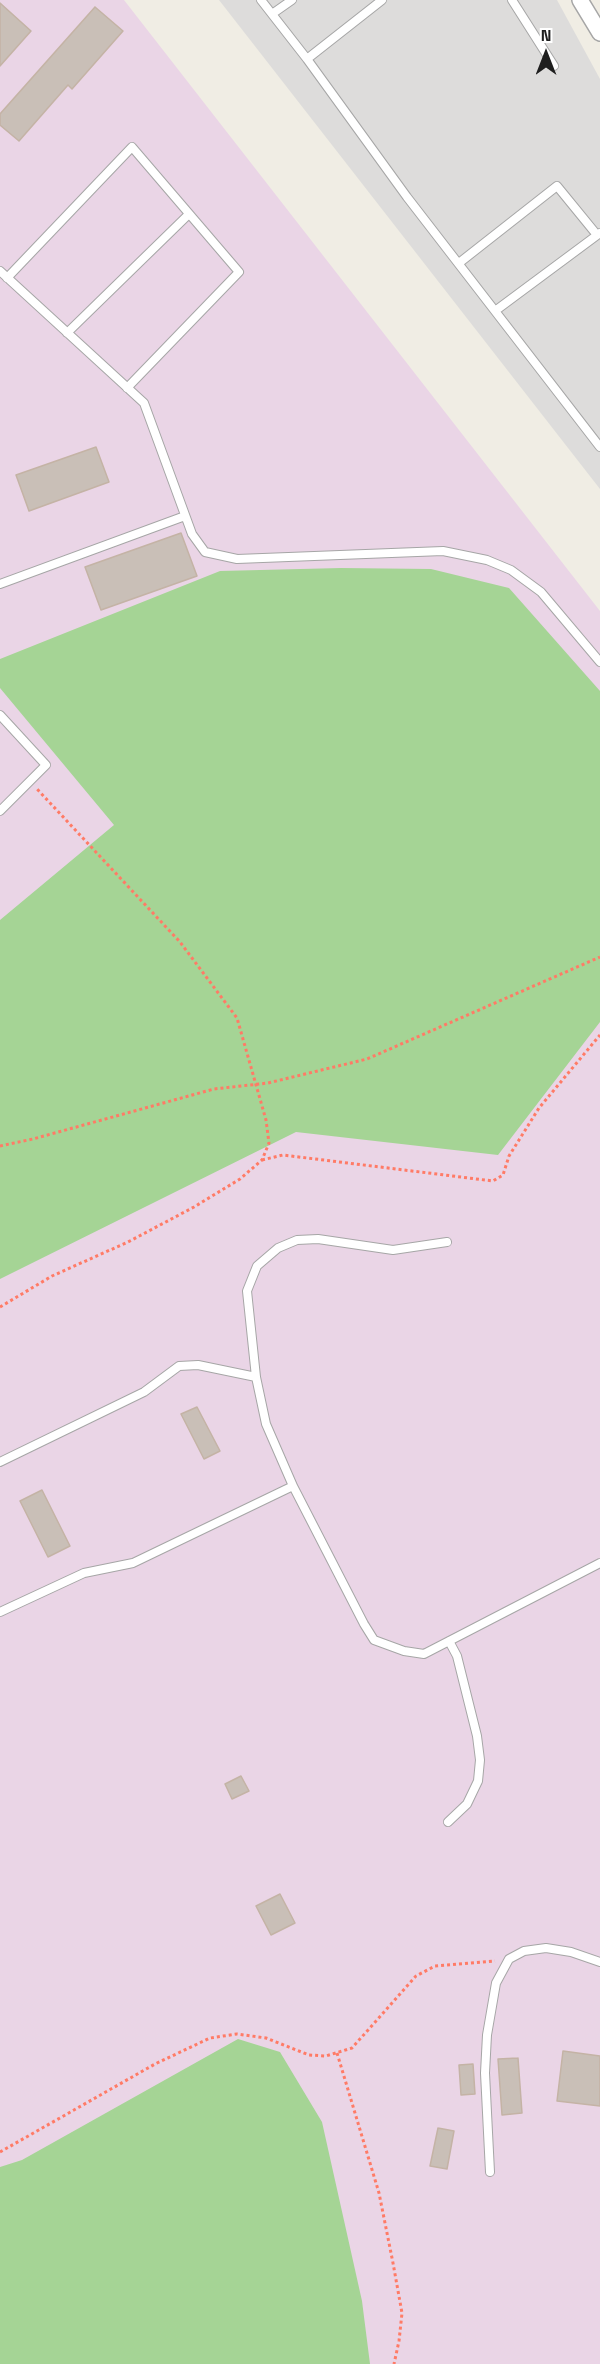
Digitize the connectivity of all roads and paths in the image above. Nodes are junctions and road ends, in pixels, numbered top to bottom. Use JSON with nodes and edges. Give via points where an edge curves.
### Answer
{"nodes":[{"id":1,"x":261,"y":0,"type":"edge"},
{"id":2,"x":292,"y":0,"type":"edge"},
{"id":3,"x":382,"y":0,"type":"edge"},
{"id":4,"x":512,"y":0,"type":"edge"},
{"id":5,"x":580,"y":0,"type":"edge"},
{"id":6,"x":272,"y":14,"type":"junction"},
{"id":7,"x":600,"y":33,"type":"edge"},
{"id":8,"x":307,"y":59,"type":"junction"},
{"id":9,"x":554,"y":66,"type":"dead end"},
{"id":10,"x":189,"y":214,"type":"junction"},
{"id":11,"x":599,"y":234,"type":"edge"},
{"id":12,"x":459,"y":262,"type":"junction"},
{"id":13,"x":0,"y":271,"type":"edge"},
{"id":14,"x":7,"y":278,"type":"junction"},
{"id":15,"x":495,"y":311,"type":"junction"},
{"id":16,"x":67,"y":333,"type":"junction"},
{"id":17,"x":127,"y":388,"type":"junction"},
{"id":18,"x":600,"y":447,"type":"edge"},
{"id":19,"x":185,"y":516,"type":"junction"},
{"id":20,"x":0,"y":584,"type":"edge"},
{"id":21,"x":600,"y":662,"type":"edge"},
{"id":22,"x":0,"y":715,"type":"edge"},
{"id":23,"x":30,"y":781,"type":"junction"},
{"id":24,"x":0,"y":811,"type":"edge"},
{"id":25,"x":600,"y":957,"type":"edge"},
{"id":26,"x":600,"y":1035,"type":"edge"},
{"id":27,"x":256,"y":1085,"type":"junction"},
{"id":28,"x":0,"y":1146,"type":"edge"},
{"id":29,"x":262,"y":1160,"type":"junction"},
{"id":30,"x":447,"y":1242,"type":"dead end"},
{"id":31,"x":0,"y":1307,"type":"edge"},
{"id":32,"x":256,"y":1377,"type":"junction"},
{"id":33,"x":0,"y":1462,"type":"edge"},
{"id":34,"x":293,"y":1486,"type":"junction"},
{"id":35,"x":600,"y":1563,"type":"edge"},
{"id":36,"x":0,"y":1612,"type":"edge"},
{"id":37,"x":449,"y":1641,"type":"junction"},
{"id":38,"x":448,"y":1822,"type":"dead end"},
{"id":39,"x":508,"y":1959,"type":"junction"},
{"id":40,"x":600,"y":1962,"type":"edge"},
{"id":41,"x":337,"y":2053,"type":"junction"},
{"id":42,"x":0,"y":2152,"type":"edge"},
{"id":43,"x":490,"y":2172,"type":"dead end"},
{"id":44,"x":394,"y":2364,"type":"edge"}],
"edges":[{"from":1,"to":6,"type":"lane"},
{"from":2,"to":6,"type":"lane"},
{"from":3,"to":8,"type":"lane"},
{"from":4,"to":9,"type":"lane"},
{"from":5,"to":7,"type":"street"},
{"from":6,"to":8,"type":"lane"},
{"from":8,"to":12,"type":"lane"},
{"from":10,"to":14,"type":"lane","via":[[132,147]]},
{"from":10,"to":16,"type":"lane"},
{"from":10,"to":17,"type":"lane","via":[[239,272]]},
{"from":11,"to":12,"type":"lane","via":[[557,186]]},
{"from":11,"to":15,"type":"lane"},
{"from":12,"to":15,"type":"lane"},
{"from":13,"to":14,"type":"lane"},
{"from":14,"to":16,"type":"lane"},
{"from":15,"to":18,"type":"lane"},
{"from":16,"to":17,"type":"lane"},
{"from":17,"to":19,"type":"lane","via":[[144,403]]},
{"from":19,"to":20,"type":"lane"},
{"from":19,"to":21,"type":"lane","via":[[205,552],[237,558],[443,551],[487,560],[512,570],[541,592]]},
{"from":22,"to":23,"type":"lane","via":[[46,765]]},
{"from":23,"to":24,"type":"lane"},
{"from":23,"to":27,"type":"path","via":[[180,942],[237,1018]]},
{"from":25,"to":27,"type":"path","via":[[368,1059]]},
{"from":26,"to":29,"type":"path","via":[[539,1108],[508,1156],[503,1175],[493,1181],[282,1155]]},
{"from":27,"to":28,"type":"path","via":[[213,1089]]},
{"from":27,"to":29,"type":"path","via":[[269,1143]]},
{"from":29,"to":31,"type":"path","via":[[240,1179],[194,1207],[52,1276]]},
{"from":30,"to":32,"type":"lane","via":[[393,1250],[318,1239],[297,1240],[278,1248],[257,1266],[247,1291]]},
{"from":32,"to":33,"type":"lane","via":[[198,1365],[178,1366],[144,1392]]},
{"from":32,"to":34,"type":"lane","via":[[266,1424]]},
{"from":34,"to":36,"type":"lane","via":[[133,1563],[84,1573]]},
{"from":34,"to":37,"type":"lane","via":[[374,1640],[424,1654]]},
{"from":35,"to":37,"type":"lane"},
{"from":37,"to":38,"type":"lane","via":[[457,1656],[480,1760],[478,1781],[467,1804]]},
{"from":39,"to":40,"type":"lane","via":[[524,1951],[546,1948]]},
{"from":39,"to":41,"type":"path","via":[[435,1966],[416,1976],[352,2048]]},
{"from":39,"to":43,"type":"lane","via":[[496,1983],[487,2035]]},
{"from":41,"to":42,"type":"path","via":[[309,2055],[266,2038],[237,2034],[210,2038],[155,2064]]},
{"from":41,"to":44,"type":"path","via":[[379,2193],[393,2262],[402,2313]]}]}
